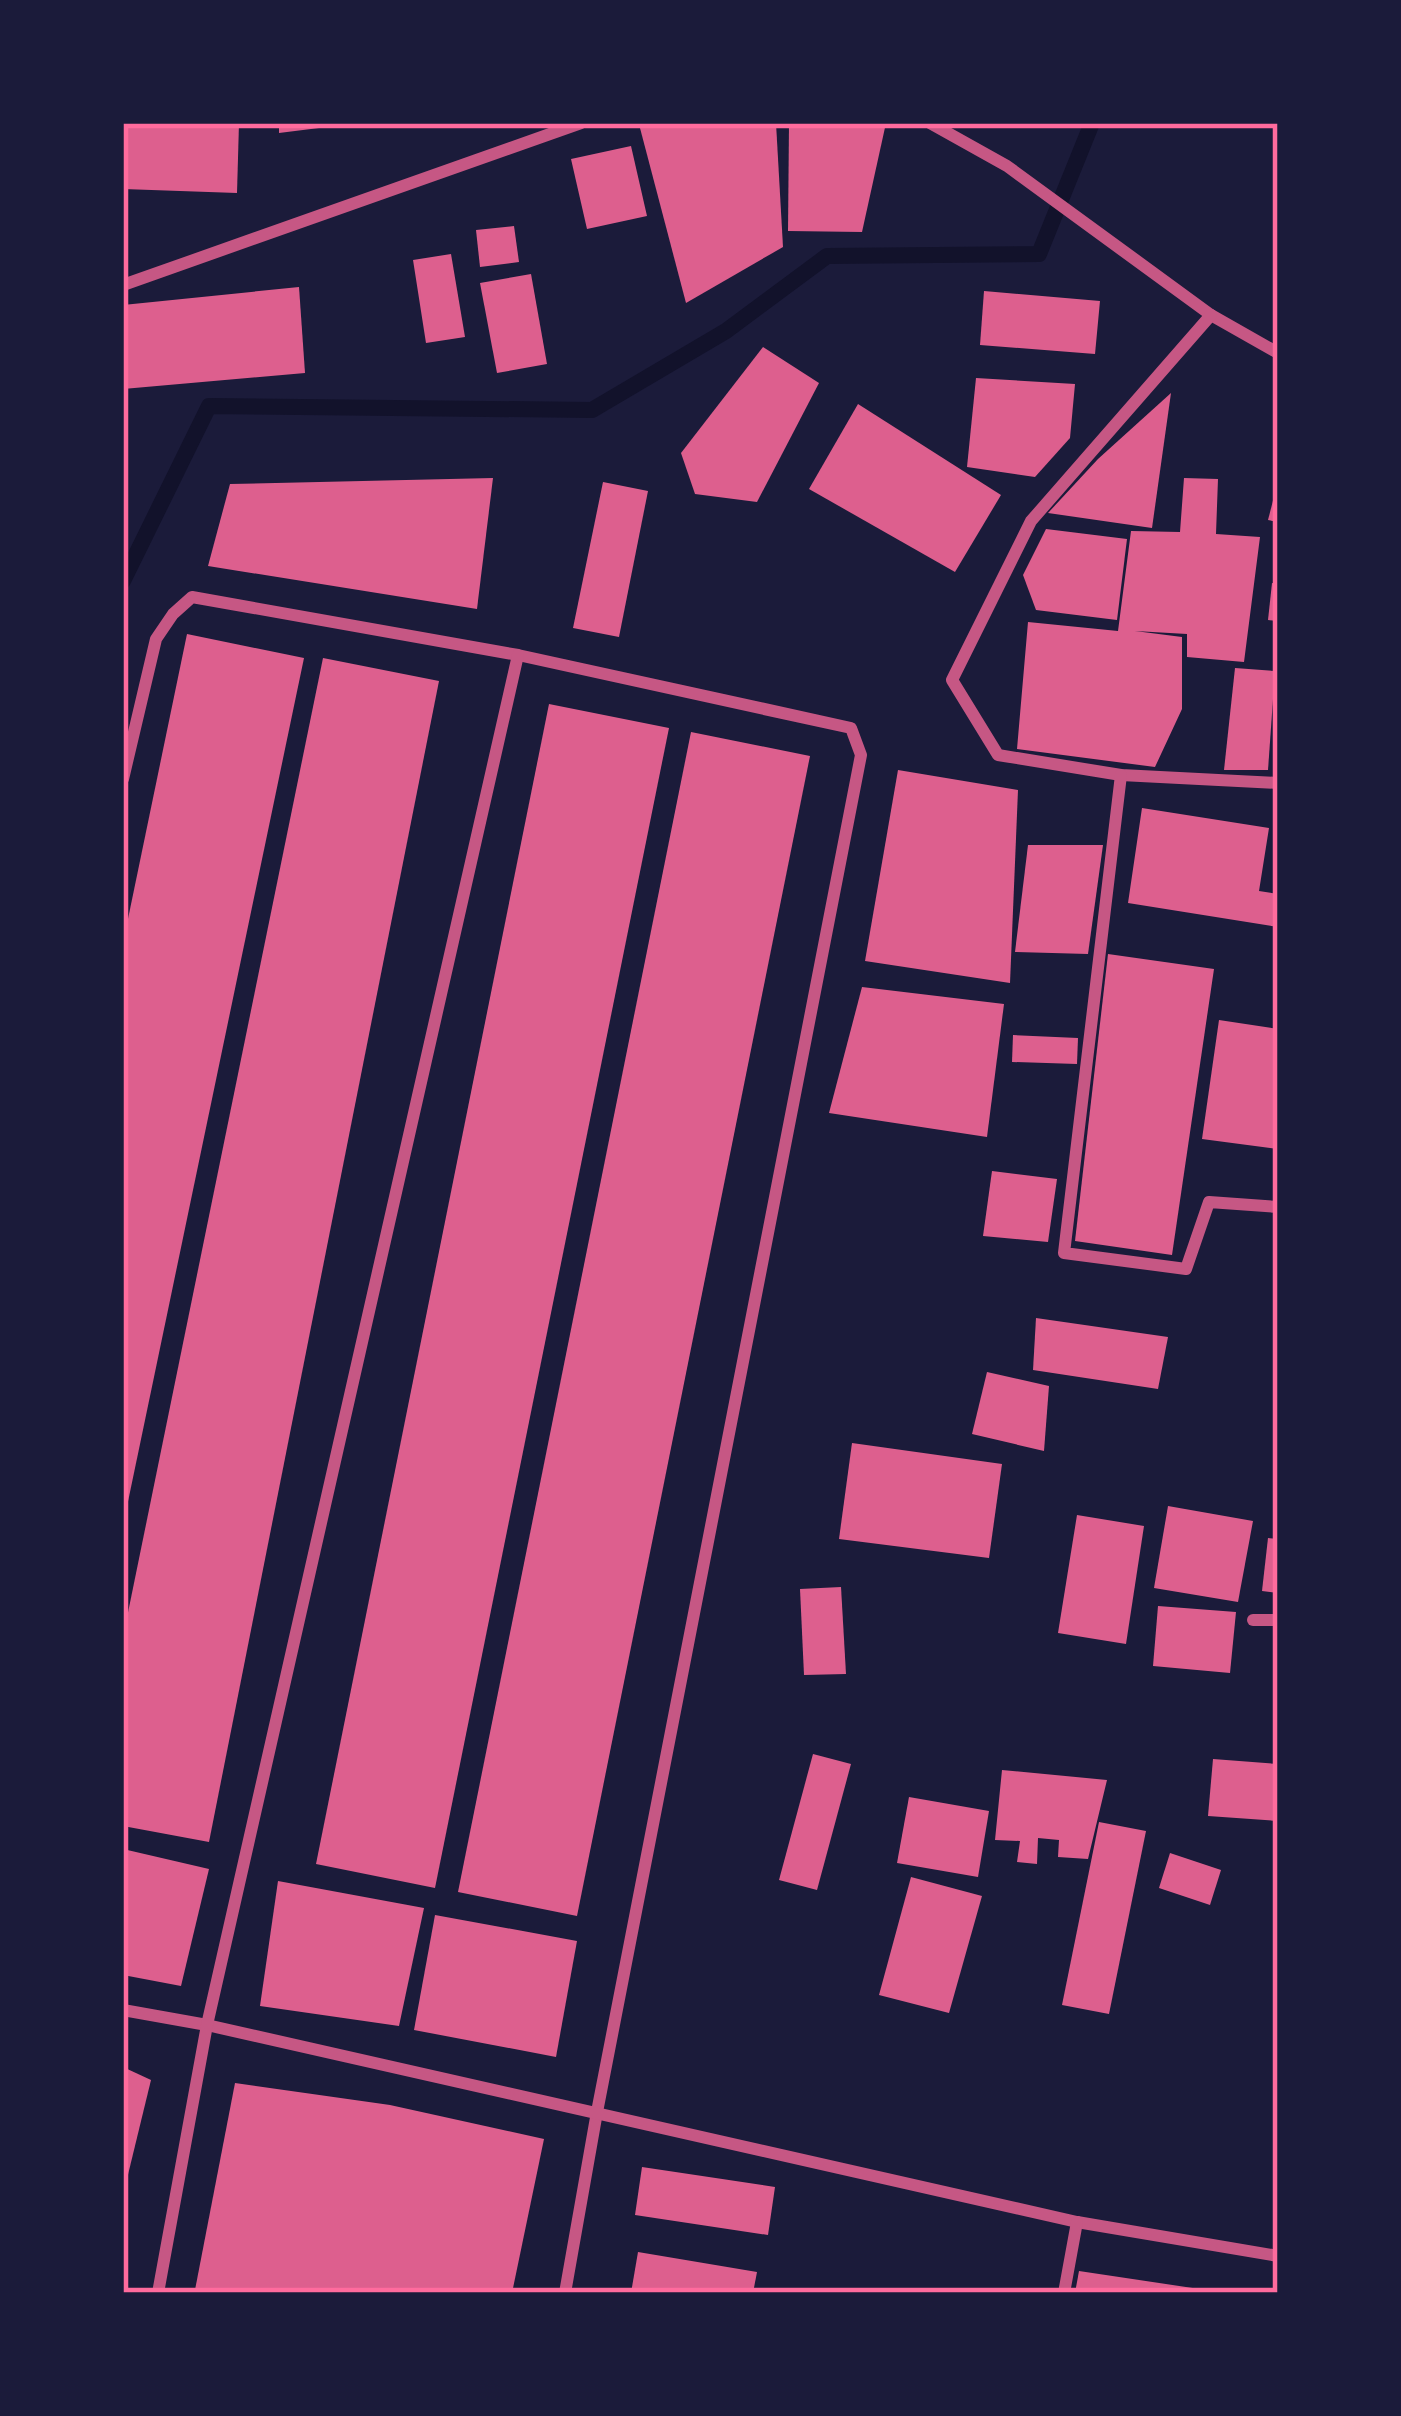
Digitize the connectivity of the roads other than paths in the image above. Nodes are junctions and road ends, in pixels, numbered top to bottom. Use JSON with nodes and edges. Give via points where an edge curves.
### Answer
{"nodes":[{"id":1,"x":580,"y":123,"type":"edge"},
{"id":2,"x":930,"y":123,"type":"edge"},
{"id":3,"x":123,"y":285,"type":"edge"},
{"id":4,"x":1211,"y":315,"type":"junction"},
{"id":5,"x":1278,"y":353,"type":"edge"},
{"id":6,"x":518,"y":655,"type":"junction"},
{"id":7,"x":1121,"y":775,"type":"junction"},
{"id":8,"x":123,"y":779,"type":"edge"},
{"id":9,"x":1278,"y":783,"type":"edge"},
{"id":10,"x":1278,"y":1207,"type":"edge"},
{"id":11,"x":1253,"y":1620,"type":"dead end"},
{"id":12,"x":1278,"y":1620,"type":"edge"},
{"id":13,"x":123,"y":2010,"type":"edge"},
{"id":14,"x":207,"y":2025,"type":"junction"},
{"id":15,"x":597,"y":2112,"type":"junction"},
{"id":16,"x":1077,"y":2222,"type":"junction"},
{"id":17,"x":1278,"y":2256,"type":"edge"},
{"id":18,"x":158,"y":2293,"type":"edge"},
{"id":19,"x":566,"y":2293,"type":"edge"},
{"id":20,"x":1064,"y":2293,"type":"edge"}],
"edges":[{"from":1,"to":3,"type":"street"},
{"from":2,"to":4,"type":"street","via":[[1007,166]]},
{"from":4,"to":5,"type":"street"},
{"from":4,"to":7,"type":"street","via":[[1031,521],[952,680],[998,755]]},
{"from":6,"to":8,"type":"street","via":[[192,598],[156,640]]},
{"from":6,"to":14,"type":"street"},
{"from":6,"to":15,"type":"street","via":[[851,728],[860,755]]},
{"from":7,"to":9,"type":"street"},
{"from":7,"to":10,"type":"street","via":[[1064,1253],[1186,1269],[1209,1202]]},
{"from":11,"to":12,"type":"street"},
{"from":13,"to":14,"type":"street"},
{"from":14,"to":15,"type":"street"},
{"from":14,"to":18,"type":"street"},
{"from":15,"to":16,"type":"street"},
{"from":15,"to":19,"type":"street"},
{"from":16,"to":17,"type":"street"},
{"from":16,"to":20,"type":"street"}]}
